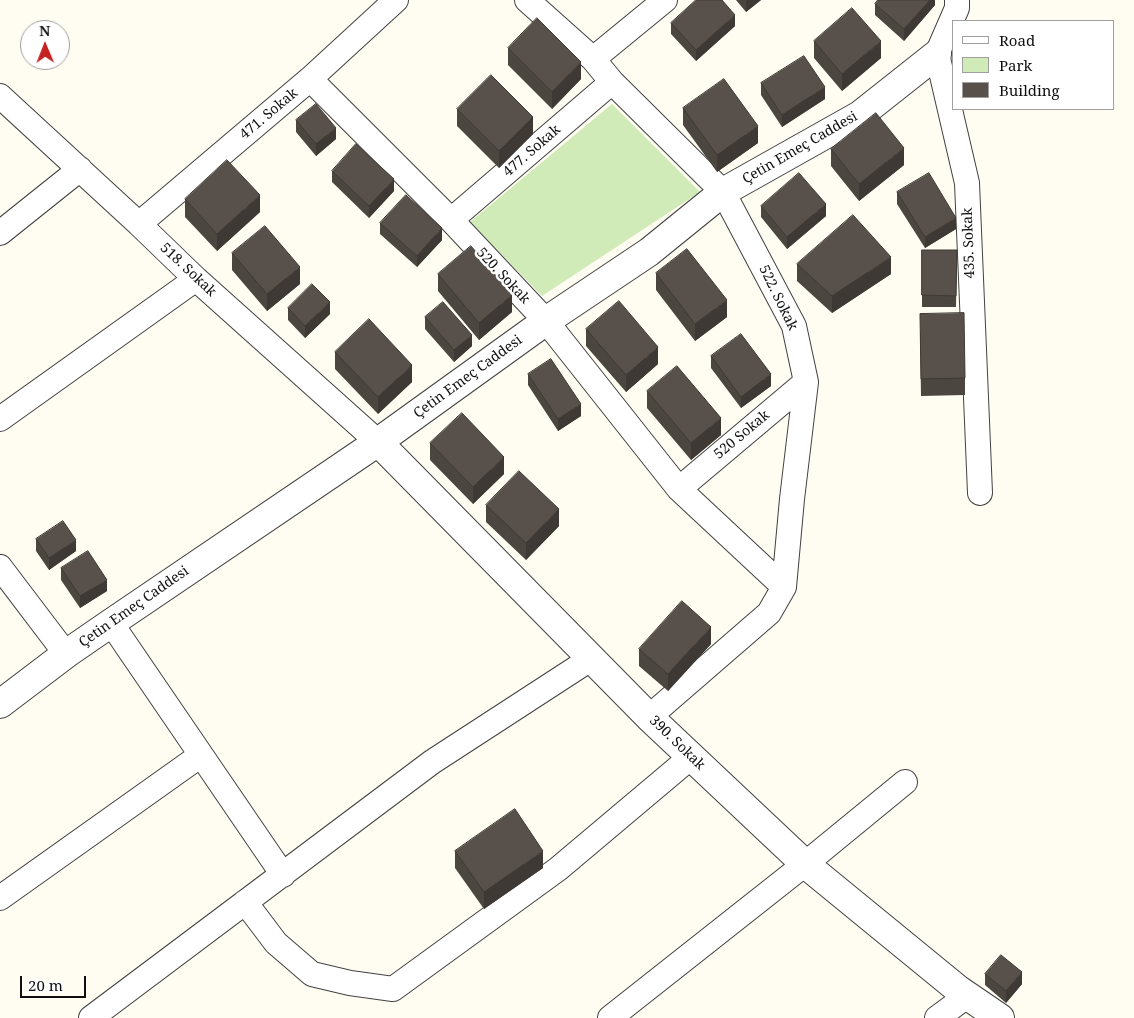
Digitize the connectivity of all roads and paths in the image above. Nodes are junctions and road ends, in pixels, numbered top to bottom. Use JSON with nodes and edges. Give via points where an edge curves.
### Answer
{"nodes":[{"id":1,"x":396,"y":0,"type":"edge"},
{"id":2,"x":527,"y":0,"type":"edge"},
{"id":3,"x":665,"y":0,"type":"edge"},
{"id":4,"x":957,"y":0,"type":"edge"},
{"id":5,"x":937,"y":54,"type":"junction"},
{"id":6,"x":593,"y":59,"type":"junction"},
{"id":7,"x":310,"y":79,"type":"junction"},
{"id":8,"x":612,"y":82,"type":"junction"},
{"id":9,"x":0,"y":96,"type":"edge"},
{"id":10,"x":80,"y":169,"type":"junction"},
{"id":11,"x":723,"y":192,"type":"junction"},
{"id":12,"x":451,"y":220,"type":"junction"},
{"id":13,"x":139,"y":224,"type":"junction"},
{"id":14,"x":0,"y":233,"type":"edge"},
{"id":15,"x":196,"y":279,"type":"junction"},
{"id":16,"x":546,"y":321,"type":"junction"},
{"id":17,"x":806,"y":382,"type":"junction"},
{"id":18,"x":0,"y":420,"type":"edge"},
{"id":19,"x":378,"y":442,"type":"junction"},
{"id":20,"x":679,"y":489,"type":"junction"},
{"id":21,"x":980,"y":493,"type":"dead end"},
{"id":22,"x":0,"y":567,"type":"edge"},
{"id":23,"x":784,"y":587,"type":"junction"},
{"id":24,"x":111,"y":623,"type":"junction"},
{"id":25,"x":66,"y":654,"type":"junction"},
{"id":26,"x":592,"y":658,"type":"junction"},
{"id":27,"x":0,"y":704,"type":"edge"},
{"id":28,"x":649,"y":717,"type":"junction"},
{"id":29,"x":201,"y":755,"type":"junction"},
{"id":30,"x":691,"y":757,"type":"junction"},
{"id":31,"x":905,"y":782,"type":"dead end"},
{"id":32,"x":805,"y":864,"type":"junction"},
{"id":33,"x":283,"y":875,"type":"junction"},
{"id":34,"x":0,"y":898,"type":"edge"},
{"id":35,"x":245,"y":902,"type":"junction"},
{"id":36,"x":967,"y":996,"type":"junction"},
{"id":37,"x":91,"y":1018,"type":"edge"},
{"id":38,"x":610,"y":1018,"type":"edge"},
{"id":39,"x":937,"y":1018,"type":"edge"},
{"id":40,"x":1000,"y":1018,"type":"edge"}],
"edges":[{"from":1,"to":7,"type":"street","name":"471. Sokak"},
{"from":2,"to":6,"type":"street","name":"522. Sokak"},
{"from":3,"to":6,"type":"street"},
{"from":4,"to":5,"type":"street","via":[[957,8]]},
{"from":5,"to":11,"type":"street","name":"Çetin Emeç Caddesi","via":[[860,114]]},
{"from":5,"to":21,"type":"street","name":"435. Sokak","via":[[967,183]]},
{"from":6,"to":8,"type":"street","name":"522. Sokak"},
{"from":7,"to":12,"type":"street","name":"520. Sokak"},
{"from":7,"to":13,"type":"street","name":"471. Sokak"},
{"from":8,"to":11,"type":"street","name":"522. Sokak"},
{"from":8,"to":12,"type":"street","name":"477. Sokak"},
{"from":9,"to":10,"type":"street","name":"518. Sokak"},
{"from":10,"to":13,"type":"street","name":"518. Sokak"},
{"from":10,"to":14,"type":"street"},
{"from":11,"to":16,"type":"street","name":"Çetin Emeç Caddesi","via":[[649,252]]},
{"from":11,"to":17,"type":"street","name":"522. Sokak","via":[[794,326]]},
{"from":12,"to":16,"type":"street","name":"520. Sokak"},
{"from":13,"to":15,"type":"street","name":"518. Sokak"},
{"from":15,"to":18,"type":"street"},
{"from":15,"to":19,"type":"street","name":"518. Sokak"},
{"from":16,"to":19,"type":"street","name":"Çetin Emeç Caddesi"},
{"from":16,"to":20,"type":"street","name":"520. Sokak"},
{"from":17,"to":20,"type":"street","name":"520 Sokak"},
{"from":17,"to":23,"type":"street","name":"522. Sokak"},
{"from":19,"to":24,"type":"street","name":"Çetin Emeç Caddesi"},
{"from":19,"to":26,"type":"street","name":"390. Sokak"},
{"from":20,"to":23,"type":"street","name":"520. Sokak"},
{"from":22,"to":25,"type":"street"},
{"from":23,"to":28,"type":"street","name":"522. Sokak","via":[[769,613]]},
{"from":24,"to":25,"type":"street","name":"Çetin Emeç Caddesi"},
{"from":24,"to":29,"type":"street"},
{"from":25,"to":27,"type":"street","name":"Çetin Emeç Caddesi"},
{"from":26,"to":28,"type":"street","name":"390. Sokak"},
{"from":26,"to":33,"type":"street","via":[[432,762]]},
{"from":28,"to":30,"type":"street","name":"390. Sokak"},
{"from":29,"to":33,"type":"street"},
{"from":29,"to":34,"type":"street"},
{"from":30,"to":32,"type":"street","name":"390. Sokak"},
{"from":30,"to":35,"type":"street","via":[[558,869],[393,989],[350,984],[312,974],[276,943]]},
{"from":31,"to":32,"type":"street"},
{"from":32,"to":36,"type":"street","name":"390. Sokak"},
{"from":32,"to":38,"type":"street"},
{"from":33,"to":35,"type":"street"},
{"from":35,"to":37,"type":"street"},
{"from":36,"to":39,"type":"street"},
{"from":36,"to":40,"type":"street","name":"390. Sokak"}]}
